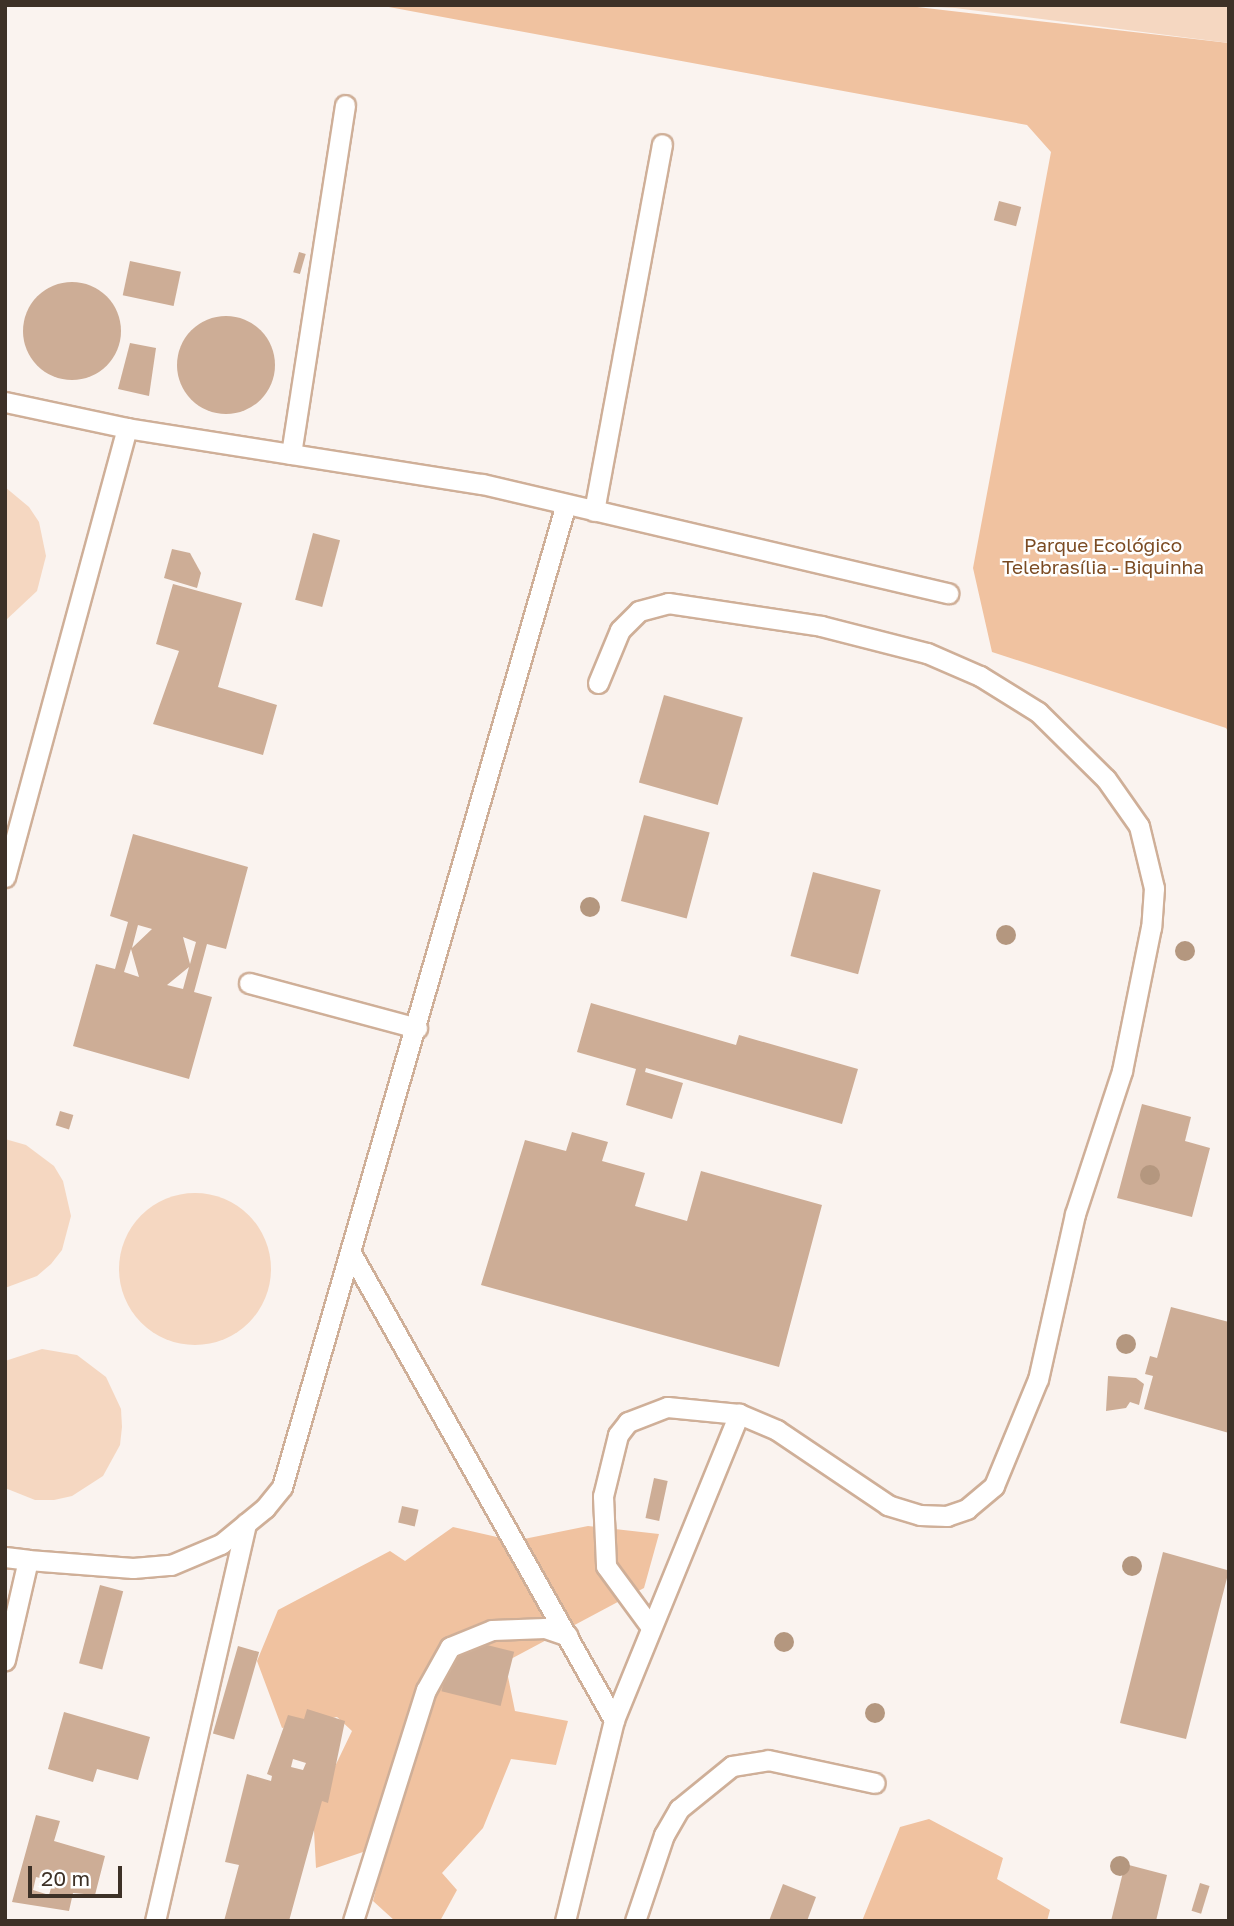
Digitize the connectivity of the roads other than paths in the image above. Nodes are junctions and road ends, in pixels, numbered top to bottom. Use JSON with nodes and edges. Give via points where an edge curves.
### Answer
{"nodes":[{"id":1,"x":345,"y":105,"type":"dead end"},
{"id":2,"x":662,"y":144,"type":"dead end"},
{"id":3,"x":5,"y":402,"type":"edge"},
{"id":4,"x":127,"y":428,"type":"junction"},
{"id":5,"x":291,"y":454,"type":"junction"},
{"id":6,"x":566,"y":504,"type":"junction"},
{"id":7,"x":594,"y":510,"type":"junction"},
{"id":8,"x":948,"y":593,"type":"dead end"},
{"id":9,"x":598,"y":683,"type":"dead end"},
{"id":10,"x":5,"y":877,"type":"edge"},
{"id":11,"x":249,"y":983,"type":"dead end"},
{"id":12,"x":417,"y":1028,"type":"junction"},
{"id":13,"x":352,"y":1255,"type":"junction"},
{"id":14,"x":739,"y":1414,"type":"junction"},
{"id":15,"x":246,"y":1523,"type":"junction"},
{"id":16,"x":5,"y":1557,"type":"edge"},
{"id":17,"x":28,"y":1560,"type":"junction"},
{"id":18,"x":650,"y":1626,"type":"junction"},
{"id":19,"x":568,"y":1636,"type":"junction"},
{"id":20,"x":5,"y":1660,"type":"edge"},
{"id":21,"x":614,"y":1720,"type":"junction"},
{"id":22,"x":875,"y":1783,"type":"dead end"},
{"id":23,"x":155,"y":1921,"type":"edge"},
{"id":24,"x":352,"y":1921,"type":"edge"},
{"id":25,"x":565,"y":1921,"type":"edge"},
{"id":26,"x":635,"y":1921,"type":"edge"}],
"edges":[{"from":1,"to":5,"type":"lane"},
{"from":2,"to":7,"type":"lane"},
{"from":3,"to":4,"type":"lane"},
{"from":4,"to":5,"type":"lane"},
{"from":4,"to":10,"type":"lane"},
{"from":5,"to":6,"type":"lane","via":[[482,484]]},
{"from":6,"to":7,"type":"lane"},
{"from":6,"to":12,"type":"lane"},
{"from":7,"to":8,"type":"lane"},
{"from":9,"to":14,"type":"lane","via":[[621,630],[639,611],[668,603],[821,626],[928,653],[980,676],[1038,712],[1106,779],[1139,825],[1154,888],[1152,927],[1122,1071],[1075,1214],[1038,1379],[994,1486],[967,1509],[947,1516],[920,1515],[888,1505],[777,1430]]},
{"from":11,"to":12,"type":"lane"},
{"from":12,"to":13,"type":"lane"},
{"from":13,"to":15,"type":"lane","via":[[282,1487]]},
{"from":13,"to":19,"type":"lane"},
{"from":14,"to":18,"type":"lane"},
{"from":14,"to":18,"type":"lane","via":[[667,1408],[628,1422],[615,1442],[603,1496],[606,1566]]},
{"from":15,"to":17,"type":"lane","via":[[221,1544],[172,1565],[122,1567]]},
{"from":15,"to":23,"type":"lane"},
{"from":16,"to":17,"type":"lane"},
{"from":17,"to":20,"type":"lane"},
{"from":18,"to":21,"type":"lane"},
{"from":19,"to":21,"type":"lane"},
{"from":19,"to":24,"type":"lane","via":[[545,1628],[492,1630],[450,1647],[426,1690]]},
{"from":21,"to":25,"type":"lane"},
{"from":22,"to":26,"type":"lane","via":[[768,1760],[732,1766],[679,1809],[664,1835]]}]}
